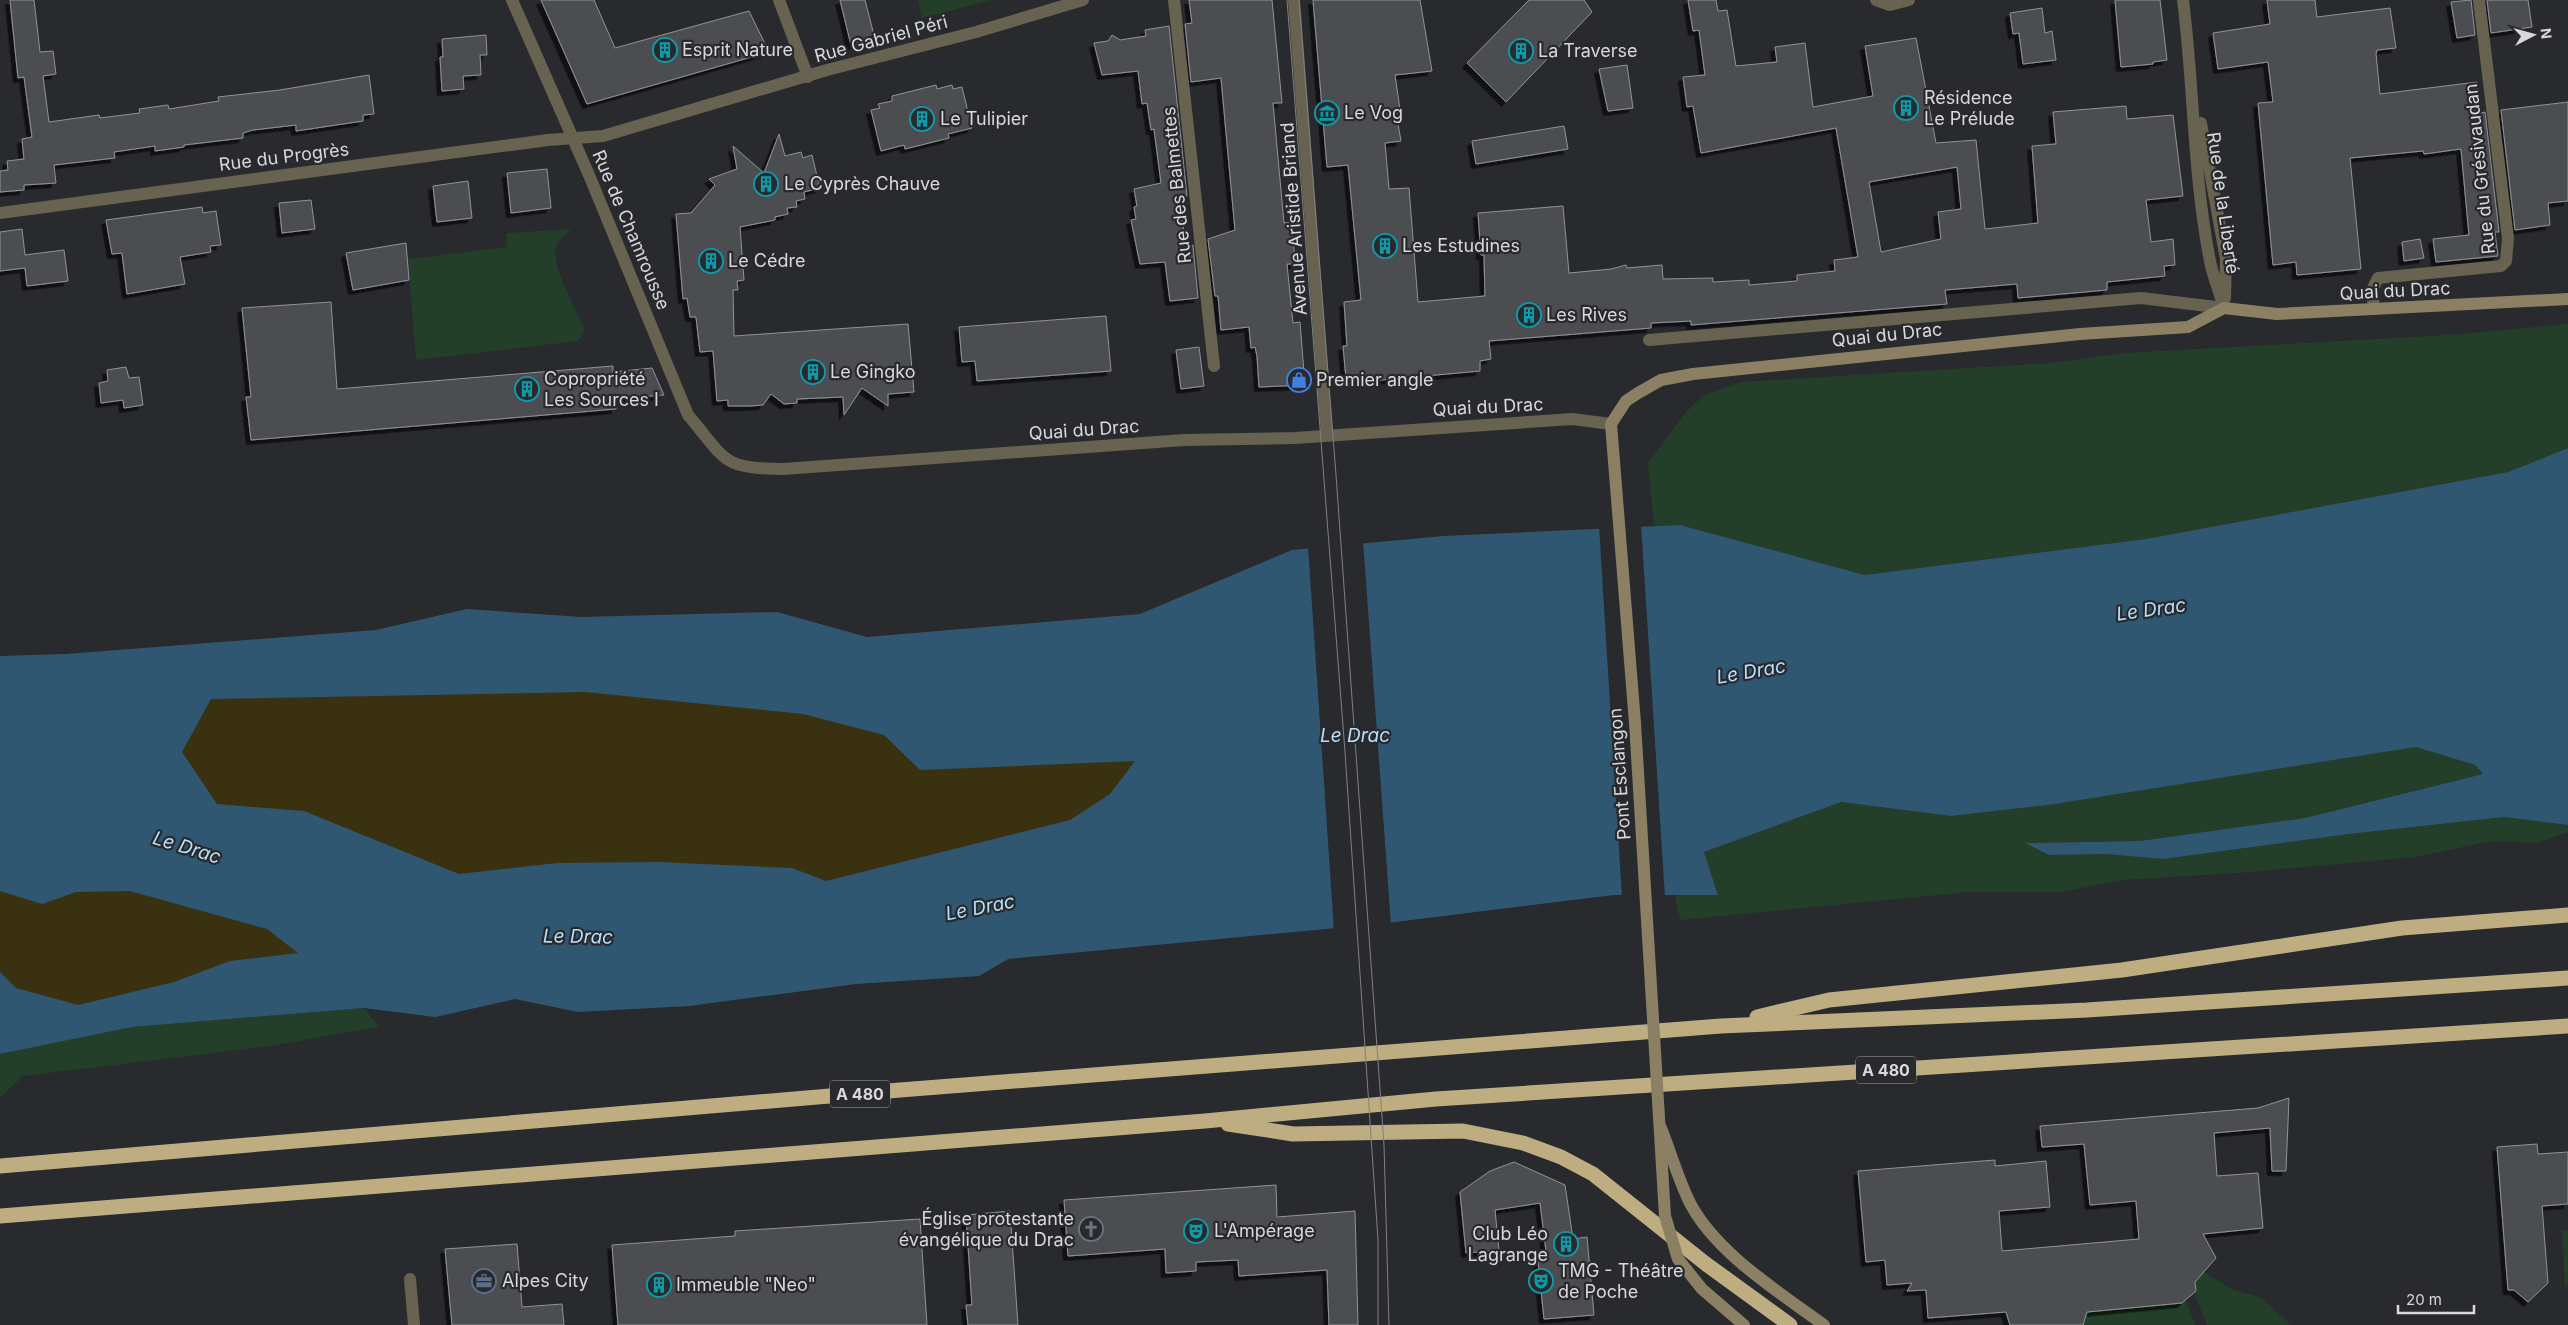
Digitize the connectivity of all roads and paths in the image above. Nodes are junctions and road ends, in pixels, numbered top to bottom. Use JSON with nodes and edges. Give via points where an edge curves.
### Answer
{"nodes":[{"id":1,"x":512,"y":0,"type":"edge"},
{"id":2,"x":779,"y":0,"type":"edge"},
{"id":3,"x":1083,"y":0,"type":"edge"},
{"id":4,"x":1174,"y":0,"type":"edge"},
{"id":5,"x":1294,"y":0,"type":"edge"},
{"id":6,"x":1876,"y":0,"type":"edge"},
{"id":7,"x":1909,"y":0,"type":"edge"},
{"id":8,"x":2183,"y":0,"type":"edge"},
{"id":9,"x":2479,"y":0,"type":"edge"},
{"id":10,"x":808,"y":77,"type":"junction"},
{"id":11,"x":573,"y":137,"type":"junction"},
{"id":12,"x":0,"y":213,"type":"edge"},
{"id":13,"x":2568,"y":299,"type":"edge"},
{"id":14,"x":2224,"y":308,"type":"junction"},
{"id":15,"x":2374,"y":309,"type":"junction"},
{"id":16,"x":1649,"y":340,"type":"dead end"},
{"id":17,"x":1214,"y":366,"type":"dead end"},
{"id":18,"x":1611,"y":424,"type":"junction"},
{"id":19,"x":1327,"y":435,"type":"junction"},
{"id":20,"x":731,"y":464,"type":"joint"},
{"id":21,"x":2568,"y":915,"type":"edge"},
{"id":22,"x":2568,"y":978,"type":"edge"},
{"id":23,"x":1721,"y":1026,"type":"junction"},
{"id":24,"x":2568,"y":1026,"type":"edge"},
{"id":25,"x":1205,"y":1121,"type":"junction"},
{"id":26,"x":1659,"y":1124,"type":"junction"},
{"id":27,"x":0,"y":1166,"type":"edge"},
{"id":28,"x":0,"y":1216,"type":"edge"},
{"id":29,"x":410,"y":1279,"type":"dead end"},
{"id":30,"x":414,"y":1325,"type":"edge"},
{"id":31,"x":1744,"y":1325,"type":"edge"},
{"id":32,"x":1790,"y":1325,"type":"edge"},
{"id":33,"x":1824,"y":1325,"type":"edge"}],
"edges":[{"from":1,"to":11,"type":"street","name":"Rue de Chamrousse"},
{"from":2,"to":10,"type":"street"},
{"from":3,"to":10,"type":"street","name":"Rue Gabriel Péri"},
{"from":4,"to":17,"type":"street","name":"Rue des Balmettes"},
{"from":5,"to":19,"type":"street","name":"Avenue Aristide Briand"},
{"from":6,"to":7,"type":"street","via":[[1890,4]]},
{"from":8,"to":14,"type":"street","name":"Rue de la Liberté","via":[[2192,75],[2226,259]]},
{"from":9,"to":15,"type":"street","name":"Rue du Grésivaudan","via":[[2508,238],[2506,261],[2501,266],[2378,278],[2372,290]]},
{"from":10,"to":11,"type":"street","name":"Rue Gabriel Péri","via":[[603,136]]},
{"from":11,"to":12,"type":"street","name":"Rue du Progrès"},
{"from":11,"to":20,"type":"street","name":"Rue de Chamrousse","via":[[688,414]]},
{"from":13,"to":15,"type":"street","name":"Quai du Drac"},
{"from":14,"to":15,"type":"street","name":"Quai du Drac","via":[[2277,314]]},
{"from":14,"to":16,"type":"street","name":"Quai du Drac","via":[[2141,298]]},
{"from":14,"to":18,"type":"street","name":"Quai du Drac","via":[[2188,327],[2070,335],[1693,374],[1662,380],[1638,393],[1626,401]]},
{"from":18,"to":19,"type":"street","name":"Quai du Drac","via":[[1572,419]]},
{"from":18,"to":26,"type":"street","name":"Pont Esclangon","bridge":true,"via":[[1635,723]]},
{"from":19,"to":20,"type":"street","name":"Quai du Drac","via":[[1184,440],[783,469],[750,469]]},
{"from":21,"to":23,"type":"highway","via":[[2402,928],[2122,970],[1829,1000]]},
{"from":22,"to":23,"type":"highway","number":"A 480","via":[[2087,1010]]},
{"from":23,"to":27,"type":"highway","number":"A 480","via":[[969,1084]]},
{"from":24,"to":25,"type":"highway","number":"A 480","via":[[1436,1099]]},
{"from":25,"to":28,"type":"highway","number":"A 480"},
{"from":25,"to":32,"type":"highway","via":[[1293,1134],[1463,1131],[1523,1143],[1561,1157],[1593,1174],[1706,1264]]},
{"from":26,"to":31,"type":"street","name":"Pont Esclangon","bridge":true,"via":[[1665,1216],[1678,1259],[1702,1289]]},
{"from":26,"to":33,"type":"street","bridge":true,"via":[[1690,1203],[1709,1230],[1728,1251]]},
{"from":29,"to":30,"type":"street"}]}
